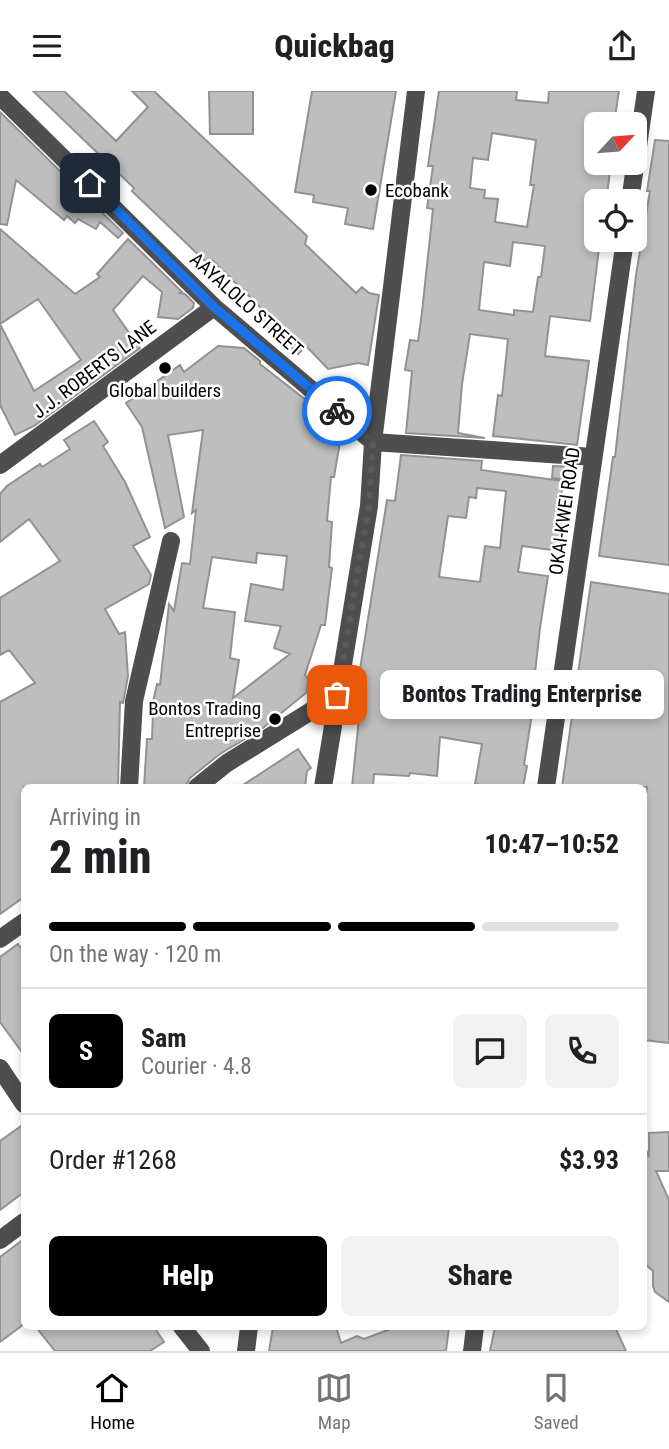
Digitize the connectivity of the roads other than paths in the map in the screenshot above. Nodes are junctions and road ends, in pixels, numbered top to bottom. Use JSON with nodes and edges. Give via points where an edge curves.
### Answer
{"nodes":[{"id":1,"x":416,"y":91,"type":"edge"},
{"id":2,"x":646,"y":91,"type":"edge"},
{"id":3,"x":0,"y":96,"type":"edge"},
{"id":4,"x":632,"y":189,"type":"edge"},
{"id":5,"x":623,"y":252,"type":"edge"},
{"id":6,"x":214,"y":307,"type":"junction"},
{"id":7,"x":373,"y":442,"type":"junction"},
{"id":8,"x":593,"y":457,"type":"junction"},
{"id":9,"x":2,"y":458,"type":"edge"},
{"id":10,"x":171,"y":541,"type":"dead end"},
{"id":11,"x":337,"y":695,"type":"junction"},
{"id":12,"x":129,"y":784,"type":"edge"},
{"id":13,"x":201,"y":784,"type":"edge"},
{"id":14,"x":323,"y":784,"type":"edge"},
{"id":15,"x":546,"y":784,"type":"edge"},
{"id":16,"x":21,"y":924,"type":"edge"},
{"id":17,"x":0,"y":939,"type":"edge"},
{"id":18,"x":0,"y":1068,"type":"edge"},
{"id":19,"x":21,"y":1100,"type":"edge"},
{"id":20,"x":21,"y":1224,"type":"edge"},
{"id":21,"x":0,"y":1240,"type":"edge"},
{"id":22,"x":185,"y":1330,"type":"edge"},
{"id":23,"x":249,"y":1330,"type":"edge"},
{"id":24,"x":475,"y":1330,"type":"edge"},
{"id":25,"x":201,"y":1351,"type":"edge"},
{"id":26,"x":246,"y":1351,"type":"edge"},
{"id":27,"x":472,"y":1351,"type":"edge"}],
"edges":[{"from":1,"to":7,"type":"street"},
{"from":2,"to":4,"type":"street"},
{"from":3,"to":6,"type":"street","name":"AAYALOLO STREET"},
{"from":5,"to":8,"type":"street","name":"OKAI-KWEI ROAD"},
{"from":6,"to":7,"type":"street","name":"AAYALOLO STREET"},
{"from":6,"to":9,"type":"street","name":"J.J. ROBERTS LANE"},
{"from":7,"to":8,"type":"street"},
{"from":7,"to":11,"type":"street","via":[[369,506]]},
{"from":8,"to":15,"type":"street","name":"OKAI-KWEI ROAD"},
{"from":10,"to":12,"type":"street","via":[[134,701]]},
{"from":11,"to":13,"type":"street"},
{"from":11,"to":14,"type":"street"},
{"from":16,"to":17,"type":"street"},
{"from":18,"to":19,"type":"street"},
{"from":20,"to":21,"type":"street"},
{"from":22,"to":25,"type":"street"},
{"from":23,"to":26,"type":"street"},
{"from":24,"to":27,"type":"street"}]}
